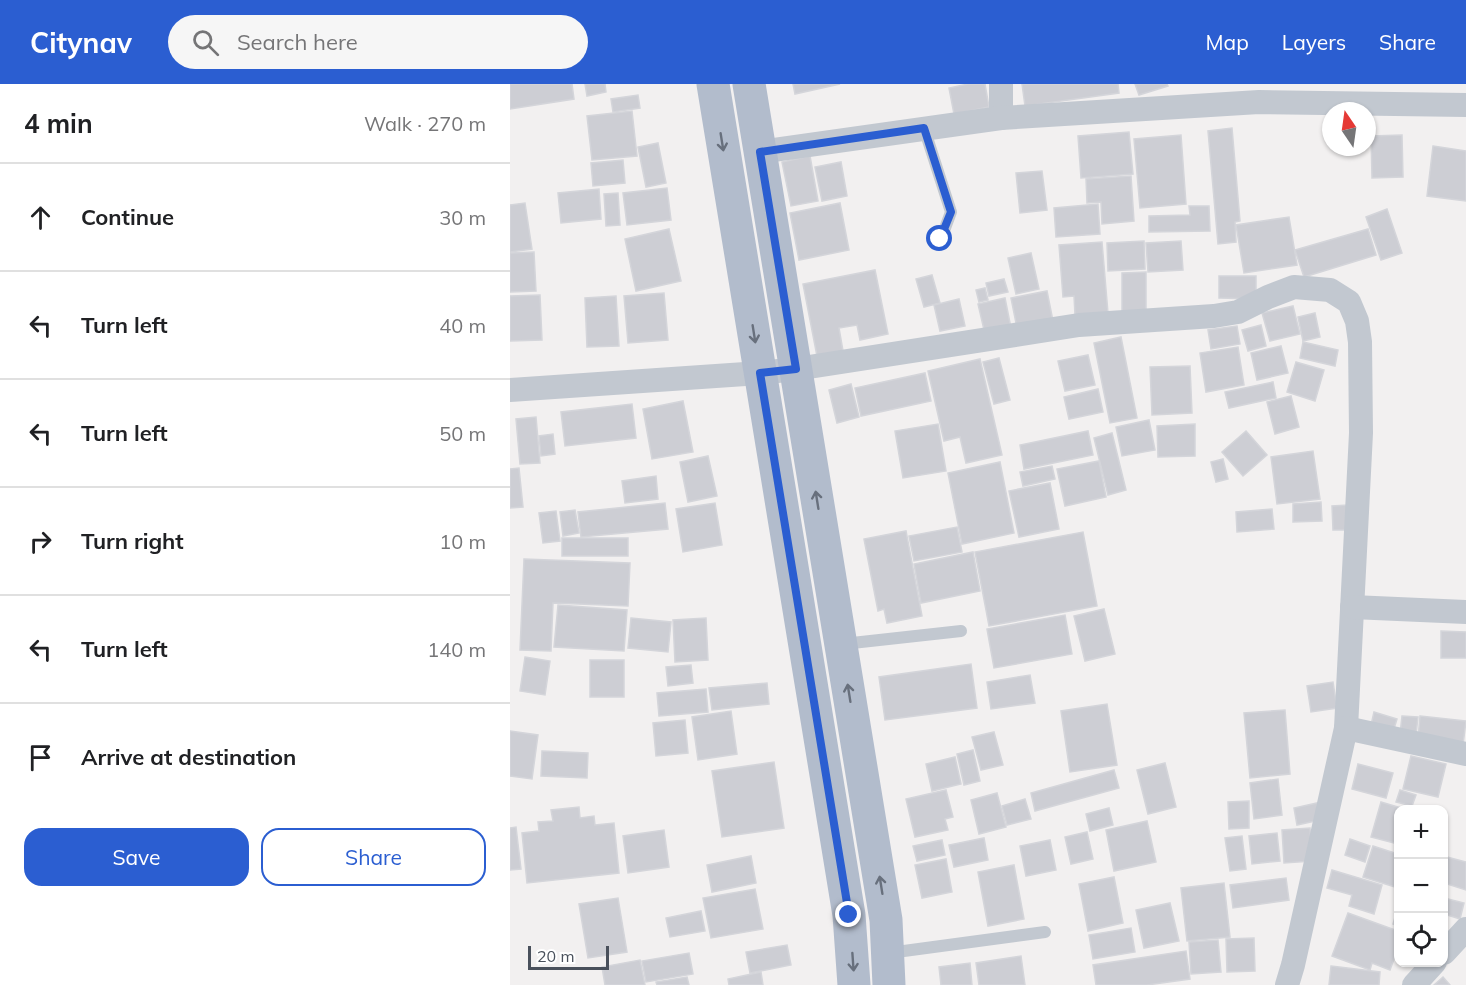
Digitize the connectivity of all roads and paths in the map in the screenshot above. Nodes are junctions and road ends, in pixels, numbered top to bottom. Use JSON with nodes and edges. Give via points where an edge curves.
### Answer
{"nodes":[{"id":1,"x":712,"y":84,"type":"edge"},
{"id":2,"x":749,"y":84,"type":"edge"},
{"id":3,"x":1002,"y":84,"type":"edge"},
{"id":4,"x":1466,"y":105,"type":"edge"},
{"id":5,"x":1001,"y":118,"type":"junction"},
{"id":6,"x":924,"y":128,"type":"junction"},
{"id":7,"x":760,"y":152,"type":"junction"},
{"id":8,"x":940,"y":239,"type":"dead end"},
{"id":9,"x":796,"y":369,"type":"junction"},
{"id":10,"x":760,"y":373,"type":"junction"},
{"id":11,"x":510,"y":390,"type":"edge"},
{"id":12,"x":1352,"y":607,"type":"junction"},
{"id":13,"x":1466,"y":612,"type":"edge"},
{"id":14,"x":961,"y":631,"type":"dead end"},
{"id":15,"x":841,"y":644,"type":"junction"},
{"id":16,"x":1346,"y":728,"type":"junction"},
{"id":17,"x":1466,"y":754,"type":"edge"},
{"id":18,"x":1466,"y":928,"type":"edge"},
{"id":19,"x":1045,"y":932,"type":"dead end"},
{"id":20,"x":1448,"y":948,"type":"edge"},
{"id":21,"x":887,"y":953,"type":"junction"},
{"id":22,"x":1431,"y":967,"type":"edge"},
{"id":23,"x":854,"y":985,"type":"edge"},
{"id":24,"x":889,"y":985,"type":"edge"},
{"id":25,"x":1287,"y":985,"type":"edge"},
{"id":26,"x":1414,"y":985,"type":"edge"}],
"edges":[{"from":1,"to":10,"type":"main road","one_way":true},
{"from":2,"to":7,"type":"main road"},
{"from":3,"to":5,"type":"street"},
{"from":4,"to":5,"type":"street","via":[[1259,102]]},
{"from":5,"to":6,"type":"street"},
{"from":6,"to":7,"type":"street"},
{"from":6,"to":8,"type":"lane","via":[[951,212]]},
{"from":7,"to":9,"type":"main road"},
{"from":9,"to":10,"type":"street"},
{"from":9,"to":12,"type":"street","via":[[1079,325],[1214,316],[1238,312],[1294,287],[1330,290],[1349,302],[1360,342],[1361,434]]},
{"from":15,"to":9,"type":"main road","one_way":true},
{"from":10,"to":11,"type":"street"},
{"from":10,"to":23,"type":"main road","one_way":true,"via":[[849,915]]},
{"from":12,"to":13,"type":"street"},
{"from":12,"to":16,"type":"street"},
{"from":14,"to":15,"type":"lane"},
{"from":21,"to":15,"type":"main road","one_way":true,"via":[[886,920]]},
{"from":16,"to":17,"type":"street"},
{"from":16,"to":25,"type":"street"},
{"from":18,"to":20,"type":"street"},
{"from":19,"to":21,"type":"lane"},
{"from":21,"to":24,"type":"main road"},
{"from":22,"to":26,"type":"street"}]}
